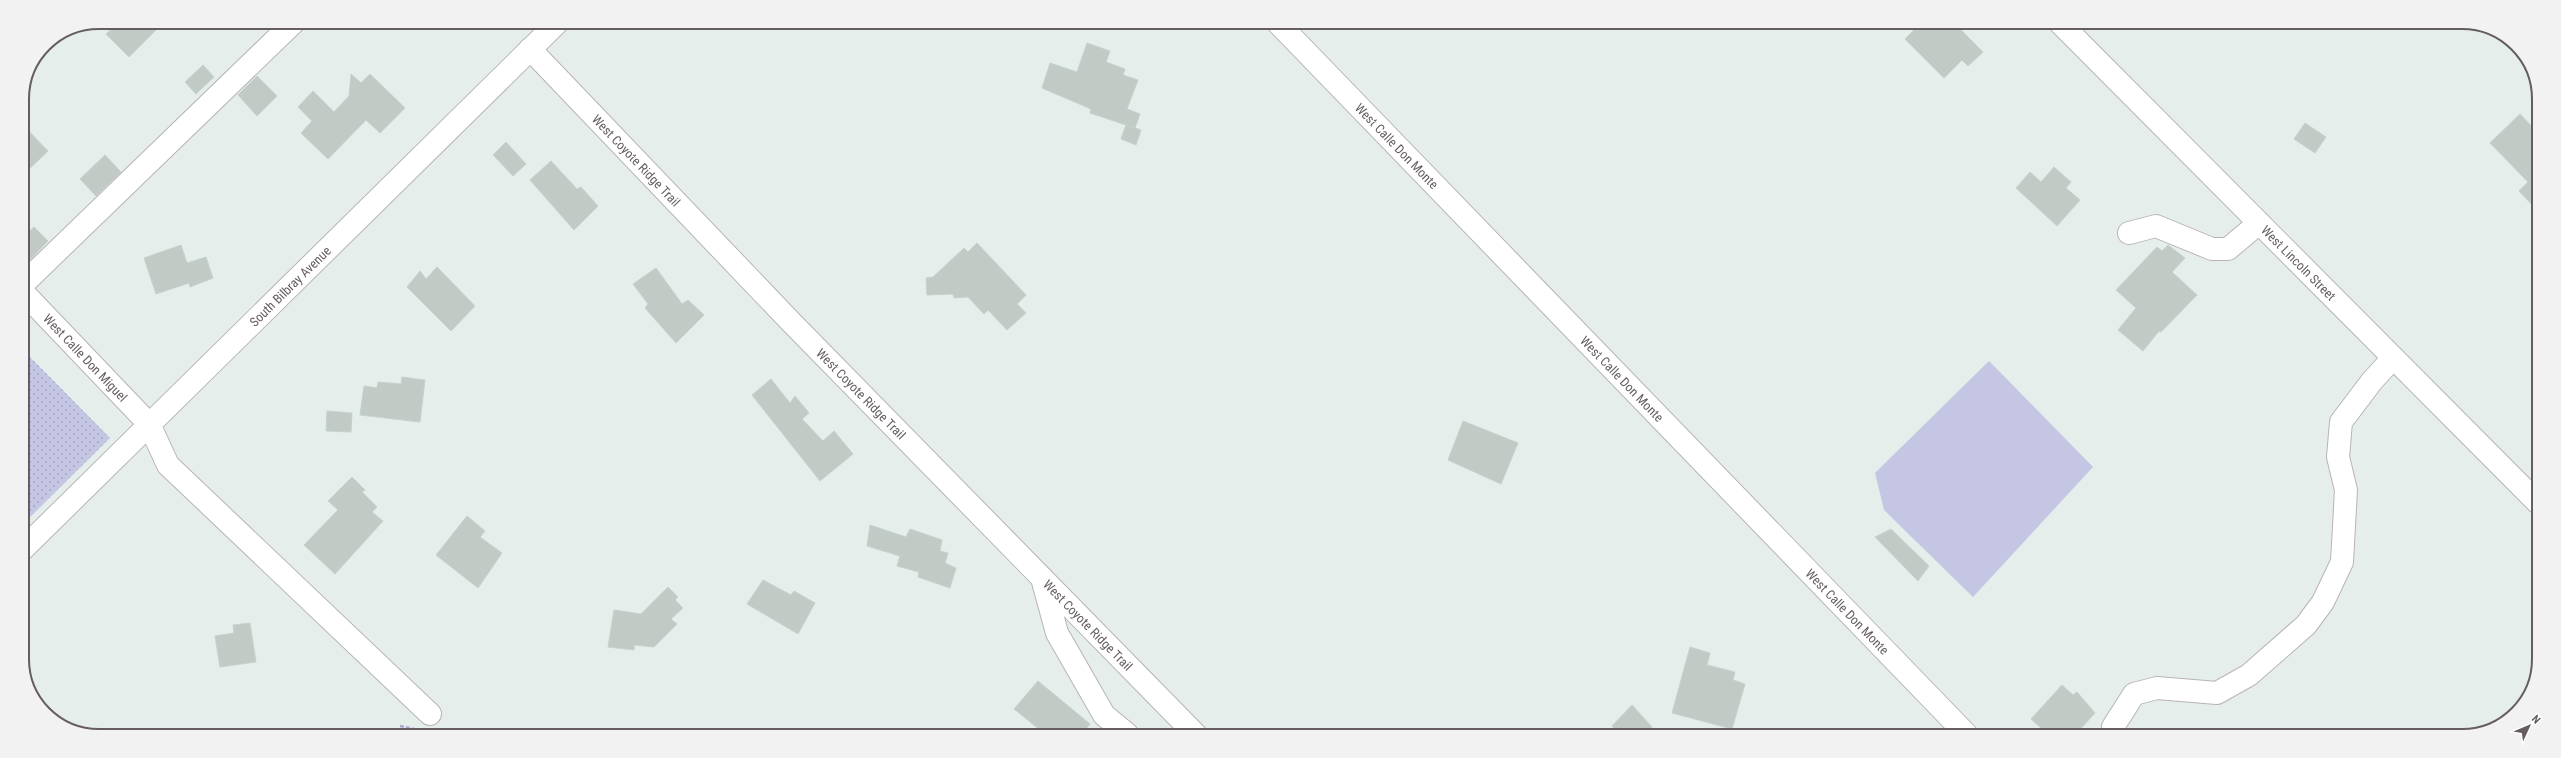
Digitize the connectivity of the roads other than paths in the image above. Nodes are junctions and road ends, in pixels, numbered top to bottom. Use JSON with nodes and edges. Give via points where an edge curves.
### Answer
{"nodes":[{"id":1,"x":287,"y":29,"type":"edge"},
{"id":2,"x":550,"y":29,"type":"edge"},
{"id":3,"x":1284,"y":29,"type":"edge"},
{"id":4,"x":2066,"y":29,"type":"edge"},
{"id":5,"x":530,"y":49,"type":"junction"},
{"id":6,"x":2258,"y":223,"type":"junction"},
{"id":7,"x":2129,"y":233,"type":"dead end"},
{"id":8,"x":29,"y":277,"type":"edge"},
{"id":9,"x":29,"y":298,"type":"edge"},
{"id":10,"x":2393,"y":358,"type":"junction"},
{"id":11,"x":149,"y":424,"type":"junction"},
{"id":12,"x":2532,"y":497,"type":"edge"},
{"id":13,"x":29,"y":543,"type":"edge"},
{"id":14,"x":1041,"y":577,"type":"junction"},
{"id":15,"x":430,"y":714,"type":"dead end"},
{"id":16,"x":2113,"y":727,"type":"dead end"},
{"id":17,"x":1121,"y":729,"type":"edge"},
{"id":18,"x":1190,"y":729,"type":"edge"},
{"id":19,"x":1961,"y":729,"type":"edge"}],
"edges":[{"from":1,"to":8,"type":"street"},
{"from":2,"to":5,"type":"street","name":"South Bilbray Avenue"},
{"from":3,"to":19,"type":"street","name":"West Calle Don Monte"},
{"from":4,"to":6,"type":"street","name":"West Lincoln Street"},
{"from":5,"to":11,"type":"street","name":"South Bilbray Avenue"},
{"from":5,"to":14,"type":"street","name":"West Coyote Ridge Trail","via":[[796,327]]},
{"from":6,"to":7,"type":"street","via":[[2228,249],[2212,249],[2156,226]]},
{"from":6,"to":10,"type":"street","name":"West Lincoln Street"},
{"from":9,"to":11,"type":"street","name":"West Calle Don Miguel"},
{"from":10,"to":12,"type":"street","name":"West Lincoln Street"},
{"from":10,"to":16,"type":"street","via":[[2341,422],[2338,457],[2346,490],[2342,562],[2323,602],[2306,625],[2249,675],[2217,693],[2157,688],[2134,694]]},
{"from":11,"to":13,"type":"street","name":"South Bilbray Avenue"},
{"from":11,"to":15,"type":"street","name":"West Calle Don Miguel","via":[[168,465]]},
{"from":14,"to":17,"type":"street","via":[[1057,633],[1104,714]]},
{"from":14,"to":18,"type":"street","name":"West Coyote Ridge Trail"}]}
